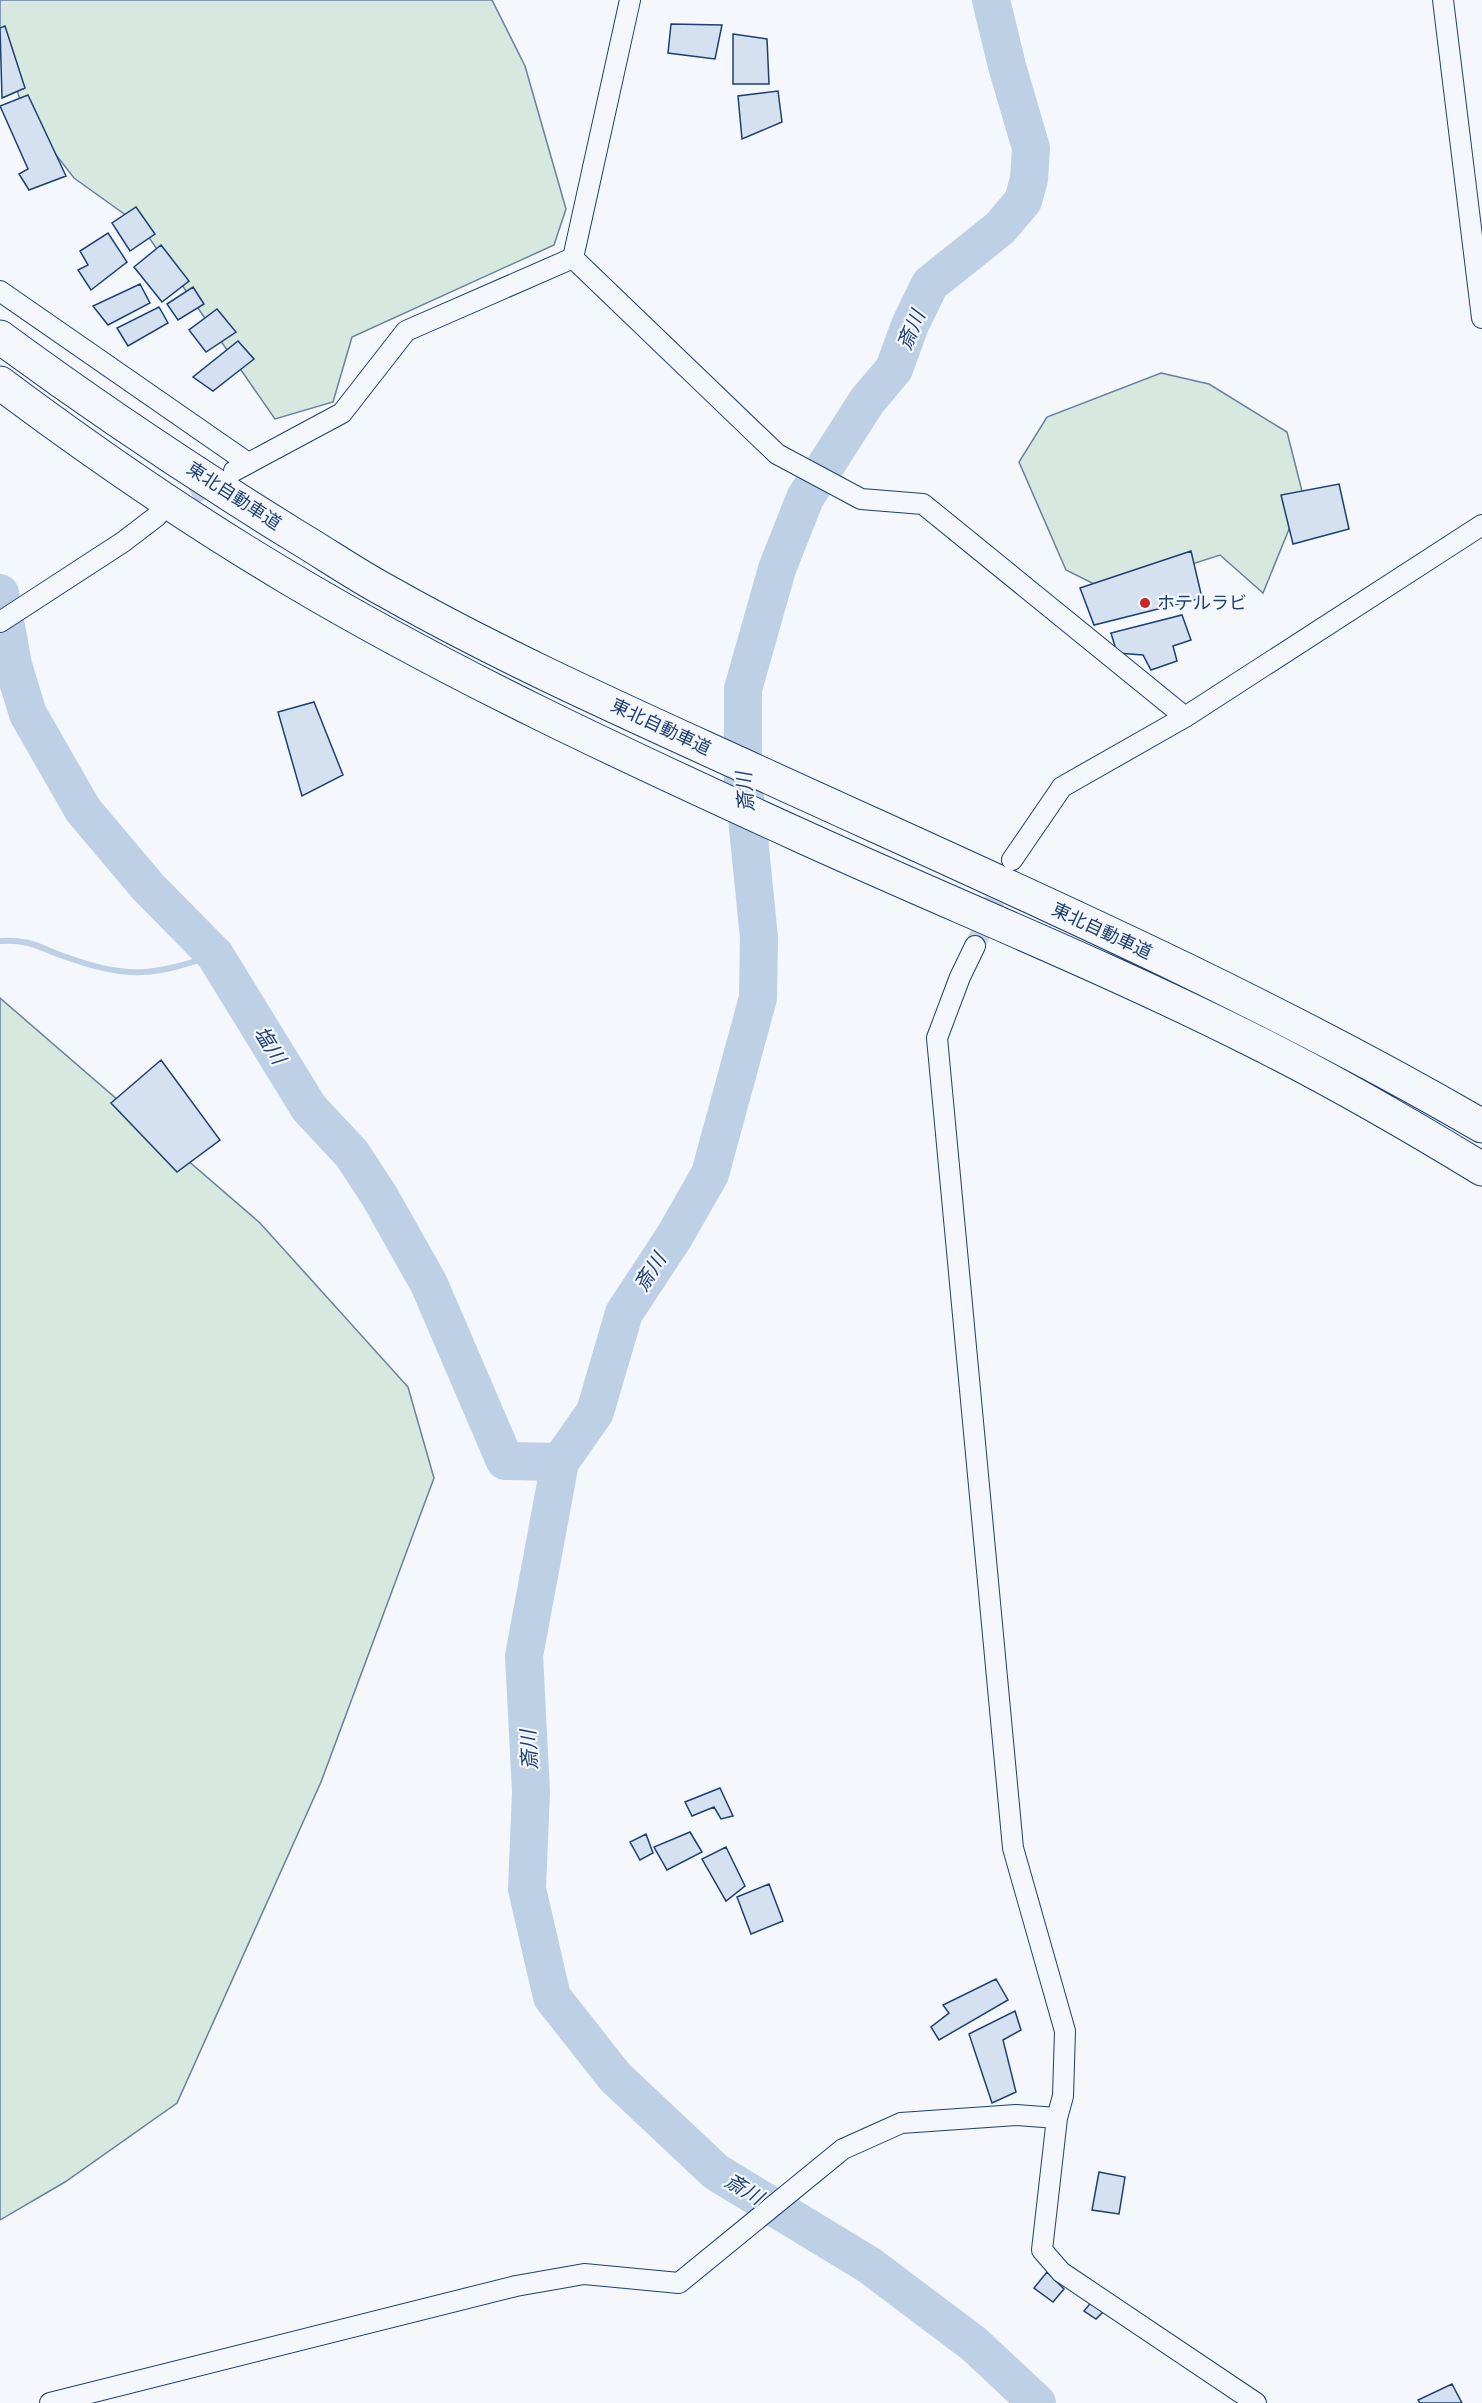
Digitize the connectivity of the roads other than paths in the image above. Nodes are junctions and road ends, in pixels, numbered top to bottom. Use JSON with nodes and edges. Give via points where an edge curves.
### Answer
{"nodes":[{"id":1,"x":630,"y":0,"type":"edge"},
{"id":2,"x":1443,"y":0,"type":"edge"},
{"id":3,"x":573,"y":258,"type":"junction"},
{"id":4,"x":0,"y":291,"type":"edge"},
{"id":5,"x":1482,"y":318,"type":"edge"},
{"id":6,"x":3,"y":339,"type":"edge"},
{"id":7,"x":6,"y":388,"type":"edge"},
{"id":8,"x":157,"y":516,"type":"tunnel mouth"},
{"id":9,"x":1482,"y":525,"type":"edge"},
{"id":10,"x":0,"y":622,"type":"edge"},
{"id":11,"x":1185,"y":717,"type":"junction"},
{"id":12,"x":1011,"y":860,"type":"tunnel mouth"},
{"id":13,"x":975,"y":946,"type":"tunnel mouth"},
{"id":14,"x":1482,"y":1126,"type":"edge"},
{"id":15,"x":1482,"y":1168,"type":"edge"},
{"id":16,"x":1057,"y":2118,"type":"junction"},
{"id":17,"x":50,"y":2403,"type":"edge"},
{"id":18,"x":1256,"y":2403,"type":"edge"}],
"edges":[{"from":1,"to":3,"type":"street"},
{"from":2,"to":5,"type":"street"},
{"from":3,"to":4,"type":"street","via":[[406,331],[342,413],[241,467]]},
{"from":3,"to":11,"type":"street","via":[[777,454],[861,499],[923,504]]},
{"from":6,"to":14,"type":"highway","name":"東北自動車道","via":[[233,497],[388,592],[562,682],[1260,1007]]},
{"from":7,"to":15,"type":"highway","name":"東北自動車道","via":[[103,458],[286,577],[404,643],[800,836],[1246,1037],[1404,1121]]},
{"from":8,"to":10,"type":"street"},
{"from":9,"to":11,"type":"street"},
{"from":11,"to":12,"type":"street","via":[[1062,786]]},
{"from":13,"to":16,"type":"street","via":[[938,1038],[1013,1848],[1065,2031],[1063,2096]]},
{"from":16,"to":17,"type":"street","via":[[1016,2115],[901,2123],[843,2150],[679,2283],[584,2274],[516,2286]]},
{"from":16,"to":18,"type":"street","via":[[1042,2250],[1061,2272]]}]}
